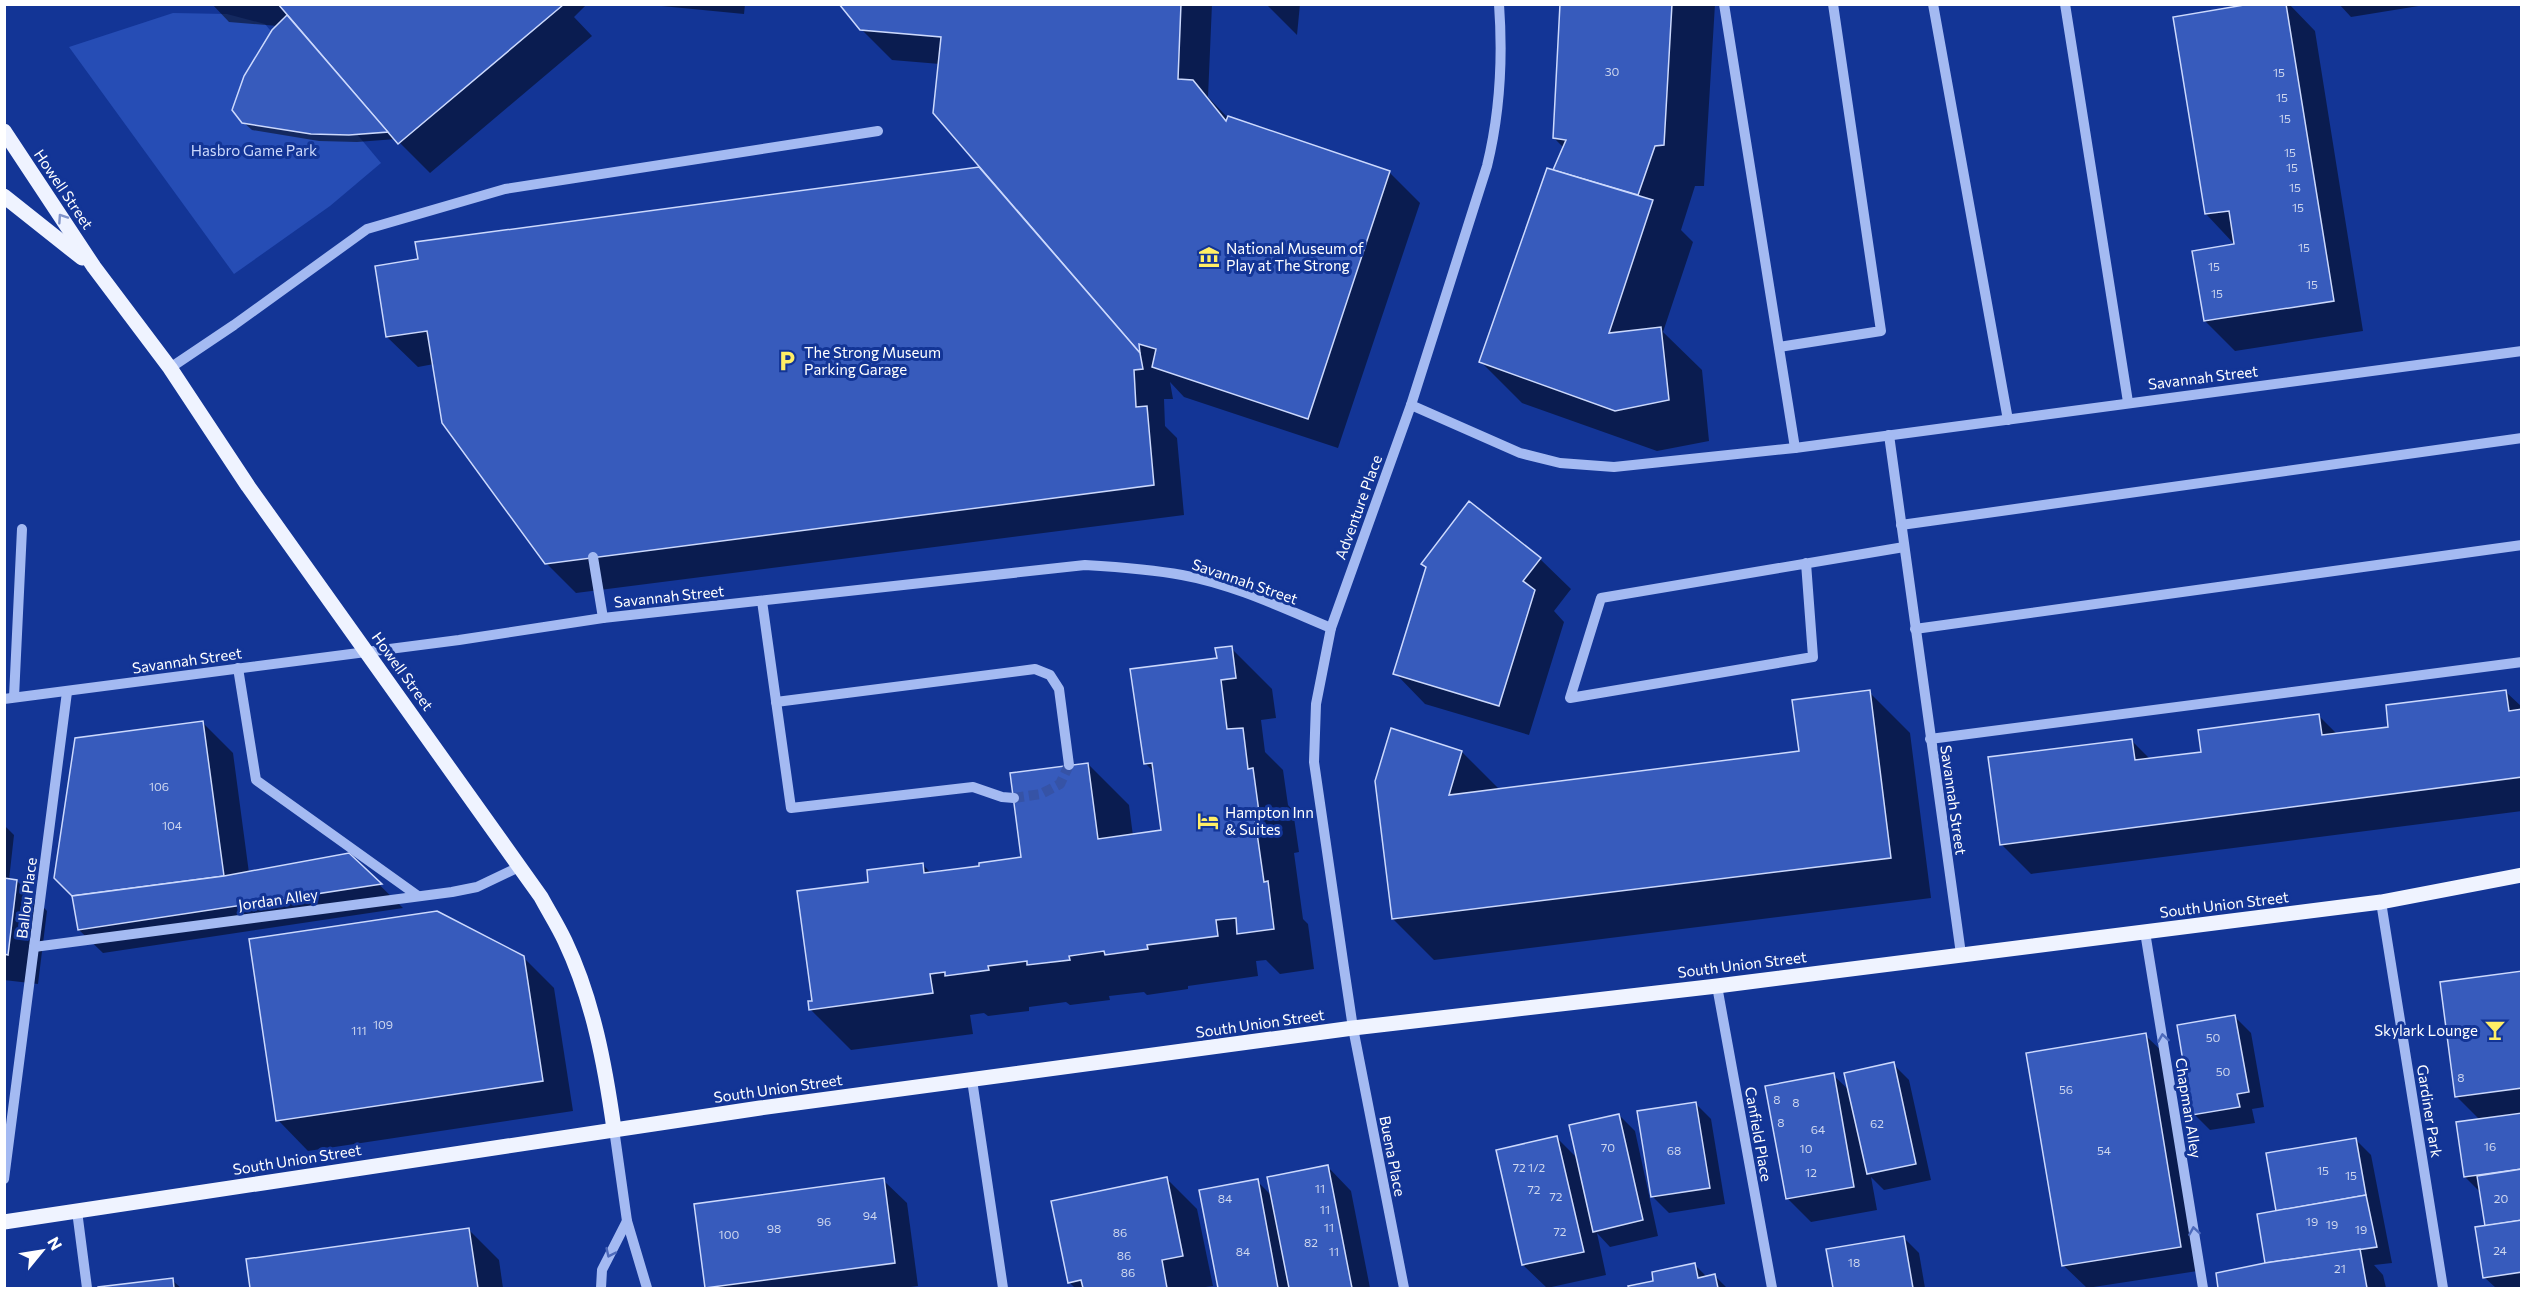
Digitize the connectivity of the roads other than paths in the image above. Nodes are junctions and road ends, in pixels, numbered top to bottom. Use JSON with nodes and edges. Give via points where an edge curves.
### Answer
{"nodes":[{"id":1,"x":1499,"y":4,"type":"edge"},
{"id":2,"x":1724,"y":4,"type":"edge"},
{"id":3,"x":1833,"y":4,"type":"edge"},
{"id":4,"x":1934,"y":4,"type":"edge"},
{"id":5,"x":2065,"y":4,"type":"edge"},
{"id":6,"x":878,"y":131,"type":"dead end"},
{"id":7,"x":4,"y":132,"type":"edge"},
{"id":8,"x":4,"y":196,"type":"edge"},
{"id":9,"x":94,"y":267,"type":"junction"},
{"id":10,"x":1779,"y":347,"type":"junction"},
{"id":11,"x":2522,"y":351,"type":"edge"},
{"id":12,"x":171,"y":368,"type":"junction"},
{"id":13,"x":2128,"y":402,"type":"junction"},
{"id":14,"x":1411,"y":405,"type":"junction"},
{"id":15,"x":2008,"y":420,"type":"junction"},
{"id":16,"x":1889,"y":435,"type":"junction"},
{"id":17,"x":2522,"y":438,"type":"edge"},
{"id":18,"x":1795,"y":448,"type":"junction"},
{"id":19,"x":1901,"y":525,"type":"junction"},
{"id":20,"x":22,"y":529,"type":"dead end"},
{"id":21,"x":2522,"y":544,"type":"edge"},
{"id":22,"x":1904,"y":547,"type":"junction"},
{"id":23,"x":593,"y":557,"type":"dead end"},
{"id":24,"x":1806,"y":563,"type":"junction"},
{"id":25,"x":762,"y":601,"type":"junction"},
{"id":26,"x":603,"y":618,"type":"junction"},
{"id":27,"x":1331,"y":628,"type":"junction"},
{"id":28,"x":1915,"y":629,"type":"junction"},
{"id":29,"x":367,"y":652,"type":"junction"},
{"id":30,"x":2522,"y":662,"type":"edge"},
{"id":31,"x":238,"y":668,"type":"junction"},
{"id":32,"x":68,"y":692,"type":"junction"},
{"id":33,"x":9,"y":698,"type":"edge"},
{"id":34,"x":776,"y":702,"type":"junction"},
{"id":35,"x":1930,"y":739,"type":"junction"},
{"id":36,"x":1069,"y":765,"type":"tunnel mouth"},
{"id":37,"x":1014,"y":798,"type":"tunnel mouth"},
{"id":38,"x":520,"y":866,"type":"junction"},
{"id":39,"x":2522,"y":875,"type":"edge"},
{"id":40,"x":418,"y":896,"type":"junction"},
{"id":41,"x":2381,"y":902,"type":"junction"},
{"id":42,"x":2145,"y":932,"type":"junction"},
{"id":43,"x":34,"y":946,"type":"junction"},
{"id":44,"x":1961,"y":954,"type":"junction"},
{"id":45,"x":1717,"y":986,"type":"junction"},
{"id":46,"x":1353,"y":1028,"type":"junction"},
{"id":47,"x":972,"y":1080,"type":"junction"},
{"id":48,"x":614,"y":1128,"type":"junction"},
{"id":49,"x":4,"y":1179,"type":"edge"},
{"id":50,"x":77,"y":1210,"type":"junction"},
{"id":51,"x":627,"y":1221,"type":"junction"},
{"id":52,"x":4,"y":1222,"type":"edge"},
{"id":53,"x":87,"y":1288,"type":"edge"},
{"id":54,"x":601,"y":1288,"type":"edge"},
{"id":55,"x":647,"y":1288,"type":"edge"},
{"id":56,"x":1003,"y":1288,"type":"edge"},
{"id":57,"x":1404,"y":1288,"type":"edge"},
{"id":58,"x":1772,"y":1288,"type":"edge"},
{"id":59,"x":2203,"y":1288,"type":"edge"},
{"id":60,"x":2443,"y":1288,"type":"edge"}],
"edges":[{"from":1,"to":14,"type":"street","name":"Adventure Place","via":[[1496,127]]},
{"from":2,"to":10,"type":"street"},
{"from":3,"to":10,"type":"street","via":[[1881,331]]},
{"from":4,"to":15,"type":"street"},
{"from":5,"to":13,"type":"street"},
{"from":6,"to":12,"type":"street","via":[[505,189],[367,229]]},
{"from":9,"to":7,"type":"main road","name":"Howell Street","one_way":true},
{"from":8,"to":9,"type":"main road","name":"Howell Street"},
{"from":9,"to":12,"type":"main road","name":"Howell Street"},
{"from":10,"to":18,"type":"street"},
{"from":11,"to":13,"type":"street","name":"Savannah Street"},
{"from":12,"to":29,"type":"main road","name":"Howell Street","via":[[248,486]]},
{"from":13,"to":15,"type":"street","name":"Savannah Street"},
{"from":14,"to":18,"type":"street","name":"Savannah Street","via":[[1520,453],[1560,464],[1614,467]]},
{"from":14,"to":27,"type":"street","name":"Adventure Place"},
{"from":15,"to":16,"type":"street","name":"Savannah Street"},
{"from":16,"to":18,"type":"street","name":"Savannah Street"},
{"from":16,"to":19,"type":"street","name":"Savannah Street"},
{"from":17,"to":19,"type":"street"},
{"from":19,"to":22,"type":"street","name":"Savannah Street"},
{"from":20,"to":33,"type":"street"},
{"from":21,"to":28,"type":"street"},
{"from":22,"to":24,"type":"street"},
{"from":22,"to":28,"type":"street","name":"Savannah Street"},
{"from":23,"to":26,"type":"street"},
{"from":24,"to":24,"type":"street","via":[[1601,598],[1570,698],[1813,657]]},
{"from":25,"to":26,"type":"street","name":"Savannah Street"},
{"from":25,"to":27,"type":"street","name":"Savannah Street","via":[[1085,565],[1184,575],[1230,588]]},
{"from":25,"to":34,"type":"street"},
{"from":26,"to":29,"type":"street","name":"Savannah Street"},
{"from":27,"to":46,"type":"street","name":"Adventure Place","via":[[1316,704],[1314,762]]},
{"from":28,"to":35,"type":"street","name":"Savannah Street"},
{"from":29,"to":31,"type":"street","name":"Savannah Street"},
{"from":29,"to":38,"type":"main road","name":"Howell Street"},
{"from":30,"to":35,"type":"street"},
{"from":31,"to":32,"type":"street","name":"Savannah Street"},
{"from":31,"to":40,"type":"street","via":[[256,780]]},
{"from":32,"to":33,"type":"street","name":"Savannah Street"},
{"from":32,"to":43,"type":"street","name":"Ballou Place"},
{"from":34,"to":36,"type":"street","via":[[1035,669],[1050,675],[1059,689]]},
{"from":34,"to":37,"type":"street","via":[[791,808],[974,787]]},
{"from":35,"to":44,"type":"street","name":"Savannah Street"},
{"from":38,"to":40,"type":"street","name":"Jordan Alley","via":[[477,887]]},
{"from":38,"to":48,"type":"main road","name":"Howell Street","via":[[565,940],[579,973],[606,1073]]},
{"from":39,"to":41,"type":"main road","name":"South Union Street"},
{"from":40,"to":43,"type":"street","name":"Jordan Alley"},
{"from":41,"to":42,"type":"main road","name":"South Union Street"},
{"from":41,"to":60,"type":"street","name":"Gardiner Park"},
{"from":42,"to":44,"type":"main road","name":"South Union Street"},
{"from":59,"to":42,"type":"street","name":"Chapman Alley","one_way":true},
{"from":43,"to":49,"type":"street","name":"Ballou Place"},
{"from":44,"to":45,"type":"main road","name":"South Union Street"},
{"from":45,"to":46,"type":"main road","name":"South Union Street"},
{"from":45,"to":58,"type":"street","name":"Canfield Place"},
{"from":46,"to":47,"type":"main road","name":"South Union Street"},
{"from":46,"to":57,"type":"street","name":"Buena Place"},
{"from":47,"to":48,"type":"main road","name":"South Union Street"},
{"from":47,"to":56,"type":"street"},
{"from":48,"to":50,"type":"main road","name":"South Union Street"},
{"from":48,"to":51,"type":"street"},
{"from":50,"to":52,"type":"main road","name":"South Union Street"},
{"from":50,"to":53,"type":"street"},
{"from":51,"to":54,"type":"street","one_way":true,"via":[[602,1270]]},
{"from":51,"to":55,"type":"street"}]}
